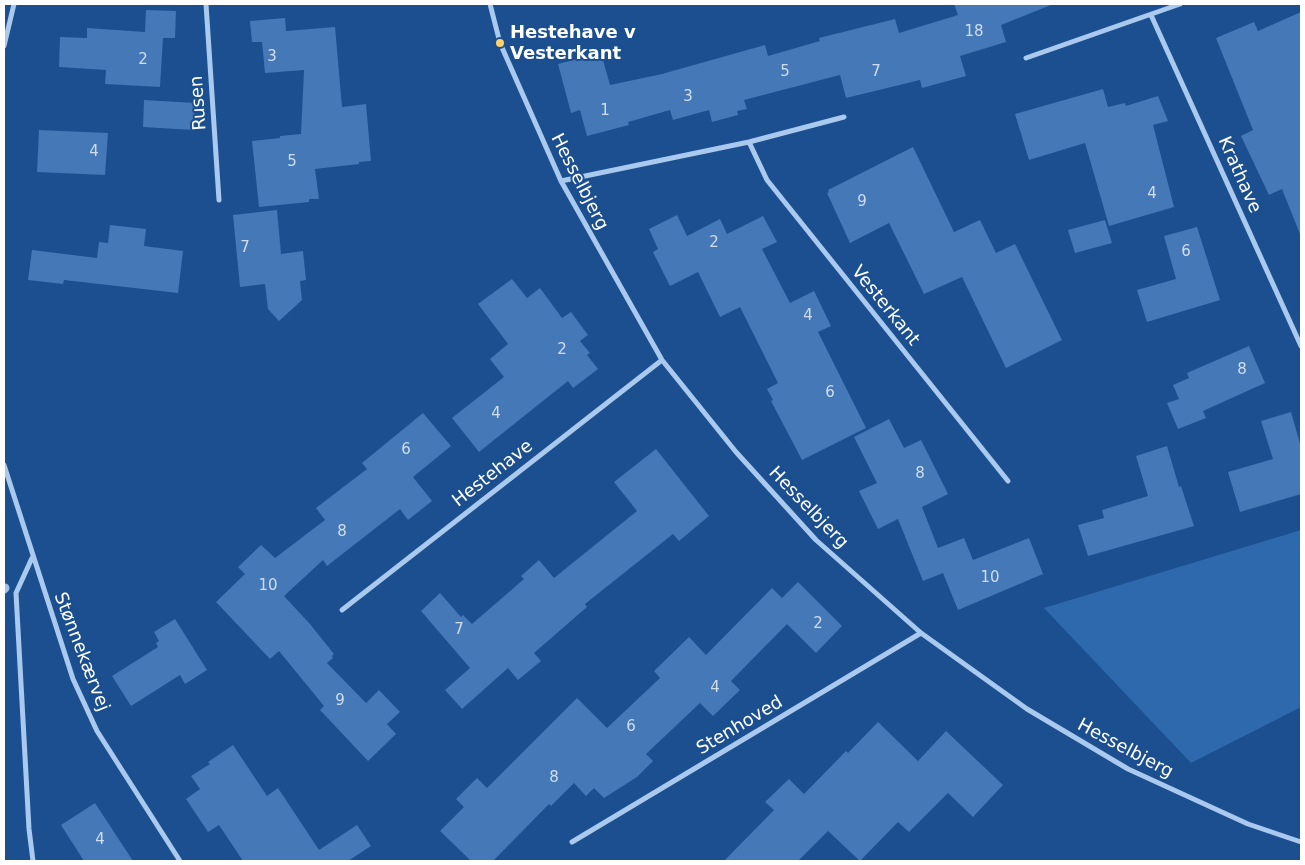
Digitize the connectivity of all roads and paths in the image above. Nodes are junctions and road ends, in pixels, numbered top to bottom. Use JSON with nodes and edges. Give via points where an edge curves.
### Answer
{"nodes":[{"id":1,"x":14,"y":4,"type":"edge"},
{"id":2,"x":206,"y":4,"type":"edge"},
{"id":3,"x":490,"y":4,"type":"edge"},
{"id":4,"x":1180,"y":4,"type":"edge"},
{"id":5,"x":1151,"y":15,"type":"junction"},
{"id":6,"x":4,"y":46,"type":"edge"},
{"id":7,"x":1026,"y":58,"type":"dead end"},
{"id":8,"x":844,"y":117,"type":"dead end"},
{"id":9,"x":748,"y":142,"type":"junction"},
{"id":10,"x":561,"y":181,"type":"junction"},
{"id":11,"x":219,"y":200,"type":"dead end"},
{"id":12,"x":1301,"y":346,"type":"edge"},
{"id":13,"x":662,"y":360,"type":"junction"},
{"id":14,"x":4,"y":465,"type":"edge"},
{"id":15,"x":1008,"y":481,"type":"dead end"},
{"id":16,"x":32,"y":558,"type":"junction"},
{"id":17,"x":342,"y":610,"type":"dead end"},
{"id":18,"x":921,"y":634,"type":"junction"},
{"id":19,"x":572,"y":842,"type":"dead end"},
{"id":20,"x":1301,"y":842,"type":"edge"},
{"id":21,"x":33,"y":861,"type":"edge"},
{"id":22,"x":180,"y":861,"type":"edge"}],
"edges":[{"from":1,"to":6,"type":"street"},
{"from":2,"to":11,"type":"street","name":"Rusen"},
{"from":3,"to":10,"type":"street","name":"Hesselbjerg","via":[[500,43]]},
{"from":4,"to":5,"type":"street"},
{"from":5,"to":7,"type":"street"},
{"from":5,"to":12,"type":"street","name":"Krathave"},
{"from":8,"to":9,"type":"street"},
{"from":9,"to":10,"type":"street"},
{"from":9,"to":15,"type":"street","name":"Vesterkant","via":[[767,180]]},
{"from":10,"to":13,"type":"street","name":"Hesselbjerg"},
{"from":13,"to":17,"type":"street","name":"Hestehave"},
{"from":13,"to":18,"type":"street","name":"Hesselbjerg","via":[[736,452],[816,540]]},
{"from":14,"to":16,"type":"street","name":"Stønnekærvej"},
{"from":16,"to":21,"type":"street","via":[[16,593]]},
{"from":16,"to":22,"type":"street","name":"Stønnekærvej","via":[[73,679],[97,731]]},
{"from":18,"to":19,"type":"street","name":"Stenhoved"},
{"from":18,"to":20,"type":"street","name":"Hesselbjerg","via":[[1027,709],[1128,769],[1248,824]]}]}
